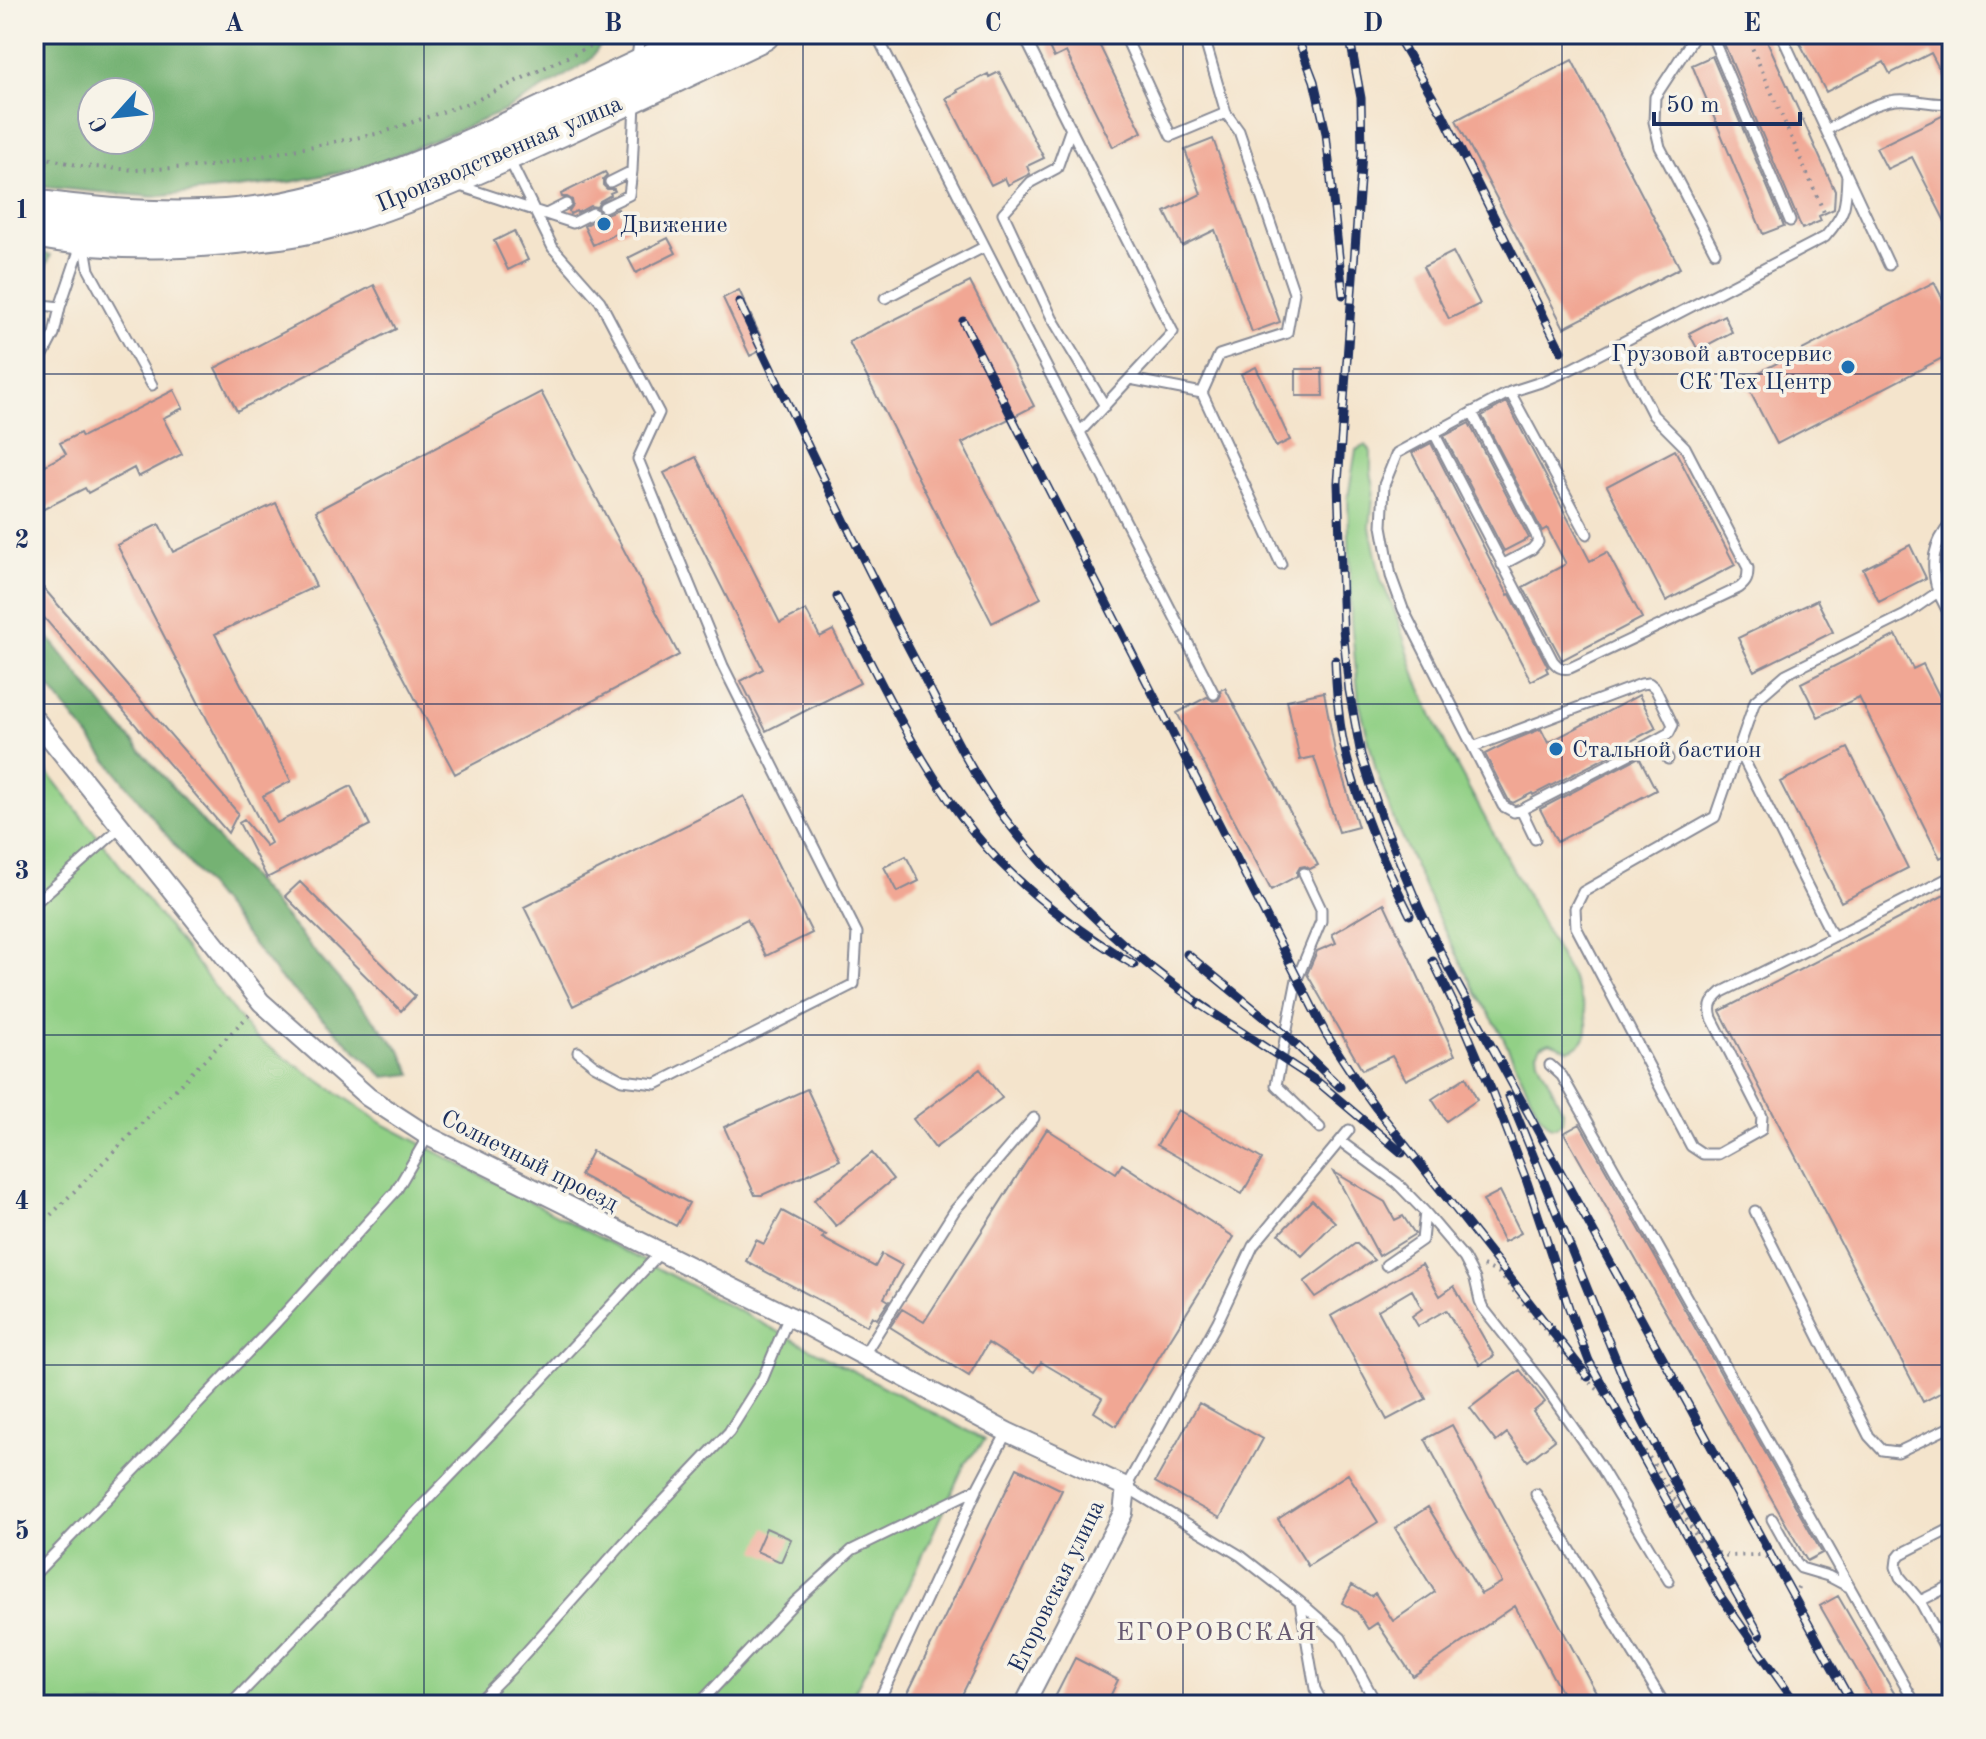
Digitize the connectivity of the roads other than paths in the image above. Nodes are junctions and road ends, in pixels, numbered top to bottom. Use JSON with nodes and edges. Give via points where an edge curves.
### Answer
{"nodes":[{"id":1,"x":640,"y":34,"type":"edge"},
{"id":2,"x":708,"y":34,"type":"edge"},
{"id":3,"x":763,"y":34,"type":"edge"},
{"id":4,"x":876,"y":34,"type":"edge"},
{"id":5,"x":1023,"y":34,"type":"edge"},
{"id":6,"x":1124,"y":34,"type":"edge"},
{"id":7,"x":1203,"y":34,"type":"edge"},
{"id":8,"x":1696,"y":34,"type":"edge"},
{"id":9,"x":1711,"y":34,"type":"edge"},
{"id":10,"x":1781,"y":34,"type":"edge"},
{"id":11,"x":636,"y":82,"type":"junction"},
{"id":12,"x":1952,"y":103,"type":"edge"},
{"id":13,"x":1226,"y":113,"type":"junction"},
{"id":14,"x":1071,"y":128,"type":"junction"},
{"id":15,"x":1826,"y":130,"type":"junction"},
{"id":16,"x":507,"y":154,"type":"junction"},
{"id":17,"x":632,"y":171,"type":"junction"},
{"id":18,"x":1847,"y":175,"type":"junction"},
{"id":19,"x":446,"y":182,"type":"junction"},
{"id":20,"x":610,"y":182,"type":"dead end"},
{"id":21,"x":566,"y":204,"type":"dead end"},
{"id":22,"x":34,"y":206,"type":"edge"},
{"id":23,"x":604,"y":207,"type":"dead end"},
{"id":24,"x":535,"y":210,"type":"junction"},
{"id":25,"x":593,"y":213,"type":"dead end"},
{"id":26,"x":546,"y":214,"type":"junction"},
{"id":27,"x":1790,"y":221,"type":"dead end"},
{"id":28,"x":34,"y":231,"type":"edge"},
{"id":29,"x":83,"y":238,"type":"junction"},
{"id":30,"x":984,"y":247,"type":"junction"},
{"id":31,"x":1715,"y":252,"type":"dead end"},
{"id":32,"x":1889,"y":265,"type":"dead end"},
{"id":33,"x":885,"y":298,"type":"dead end"},
{"id":34,"x":34,"y":304,"type":"edge"},
{"id":35,"x":60,"y":307,"type":"junction"},
{"id":36,"x":1617,"y":345,"type":"junction"},
{"id":37,"x":34,"y":358,"type":"edge"},
{"id":38,"x":1130,"y":379,"type":"junction"},
{"id":39,"x":152,"y":385,"type":"dead end"},
{"id":40,"x":1510,"y":392,"type":"junction"},
{"id":41,"x":1202,"y":393,"type":"junction"},
{"id":42,"x":1105,"y":406,"type":"junction"},
{"id":43,"x":1472,"y":412,"type":"junction"},
{"id":44,"x":1080,"y":432,"type":"junction"},
{"id":45,"x":1434,"y":433,"type":"junction"},
{"id":46,"x":1952,"y":522,"type":"edge"},
{"id":47,"x":1587,"y":534,"type":"dead end"},
{"id":48,"x":1281,"y":564,"type":"dead end"},
{"id":49,"x":1502,"y":565,"type":"junction"},
{"id":50,"x":1938,"y":592,"type":"junction"},
{"id":51,"x":1952,"y":620,"type":"edge"},
{"id":52,"x":1214,"y":694,"type":"dead end"},
{"id":53,"x":34,"y":718,"type":"edge"},
{"id":54,"x":1649,"y":744,"type":"junction"},
{"id":55,"x":1473,"y":747,"type":"junction"},
{"id":56,"x":1739,"y":750,"type":"junction"},
{"id":57,"x":1668,"y":759,"type":"dead end"},
{"id":58,"x":1521,"y":810,"type":"junction"},
{"id":59,"x":120,"y":828,"type":"junction"},
{"id":60,"x":1535,"y":839,"type":"dead end"},
{"id":61,"x":1304,"y":873,"type":"dead end"},
{"id":62,"x":1952,"y":876,"type":"edge"},
{"id":63,"x":34,"y":904,"type":"edge"},
{"id":64,"x":1833,"y":937,"type":"junction"},
{"id":65,"x":578,"y":1052,"type":"dead end"},
{"id":66,"x":1550,"y":1065,"type":"dead end"},
{"id":67,"x":1034,"y":1118,"type":"dead end"},
{"id":68,"x":1320,"y":1128,"type":"dead end"},
{"id":69,"x":1349,"y":1130,"type":"dead end"},
{"id":70,"x":428,"y":1136,"type":"junction"},
{"id":71,"x":1340,"y":1141,"type":"junction"},
{"id":72,"x":1755,"y":1211,"type":"dead end"},
{"id":73,"x":1425,"y":1212,"type":"junction"},
{"id":74,"x":660,"y":1253,"type":"junction"},
{"id":75,"x":1386,"y":1265,"type":"dead end"},
{"id":76,"x":789,"y":1316,"type":"junction"},
{"id":77,"x":863,"y":1356,"type":"junction"},
{"id":78,"x":1952,"y":1426,"type":"edge"},
{"id":79,"x":1007,"y":1432,"type":"junction"},
{"id":80,"x":1126,"y":1487,"type":"junction"},
{"id":81,"x":977,"y":1489,"type":"junction"},
{"id":82,"x":1536,"y":1494,"type":"dead end"},
{"id":83,"x":1772,"y":1519,"type":"dead end"},
{"id":84,"x":1952,"y":1528,"type":"edge"},
{"id":85,"x":34,"y":1575,"type":"edge"},
{"id":86,"x":1669,"y":1581,"type":"dead end"},
{"id":87,"x":1952,"y":1585,"type":"edge"},
{"id":88,"x":1849,"y":1587,"type":"junction"},
{"id":89,"x":1920,"y":1601,"type":"junction"},
{"id":90,"x":1300,"y":1602,"type":"junction"},
{"id":91,"x":1952,"y":1661,"type":"edge"},
{"id":92,"x":230,"y":1705,"type":"edge"},
{"id":93,"x":475,"y":1705,"type":"edge"},
{"id":94,"x":698,"y":1705,"type":"edge"},
{"id":95,"x":877,"y":1705,"type":"edge"},
{"id":96,"x":1024,"y":1705,"type":"edge"},
{"id":97,"x":1323,"y":1705,"type":"edge"},
{"id":98,"x":1377,"y":1705,"type":"edge"},
{"id":99,"x":1665,"y":1705,"type":"edge"},
{"id":100,"x":1916,"y":1705,"type":"edge"}],
"edges":[{"from":1,"to":11,"type":"lane"},
{"from":2,"to":11,"type":"highway","name":"Производственная улица"},
{"from":3,"to":11,"type":"highway","name":"Производственная улица"},
{"from":4,"to":30,"type":"lane"},
{"from":5,"to":14,"type":"lane"},
{"from":6,"to":13,"type":"lane","via":[[1171,136]]},
{"from":7,"to":13,"type":"lane"},
{"from":8,"to":31,"type":"lane","via":[[1655,97],[1654,122],[1660,147]]},
{"from":9,"to":27,"type":"lane"},
{"from":10,"to":15,"type":"lane"},
{"from":11,"to":16,"type":"highway","name":"Производственная улица"},
{"from":11,"to":17,"type":"lane"},
{"from":11,"to":22,"type":"highway","name":"Производственная улица","via":[[381,181],[269,211],[199,217]]},
{"from":12,"to":15,"type":"lane","via":[[1896,100]]},
{"from":13,"to":41,"type":"lane","via":[[1239,131],[1294,293],[1287,333],[1219,355]]},
{"from":14,"to":38,"type":"lane","via":[[1173,332]]},
{"from":14,"to":42,"type":"lane","via":[[1057,168],[1031,182],[1003,213],[1052,318]]},
{"from":15,"to":18,"type":"lane"},
{"from":16,"to":19,"type":"highway","name":"Производственная улица"},
{"from":16,"to":24,"type":"lane"},
{"from":17,"to":20,"type":"lane"},
{"from":17,"to":23,"type":"lane","via":[[629,195]]},
{"from":18,"to":32,"type":"lane"},
{"from":18,"to":36,"type":"lane","via":[[1846,205],[1825,237]]},
{"from":19,"to":24,"type":"lane"},
{"from":19,"to":29,"type":"highway","name":"Производственная улица","via":[[327,223],[276,233],[201,241]]},
{"from":21,"to":26,"type":"lane"},
{"from":24,"to":26,"type":"lane"},
{"from":24,"to":65,"type":"lane","via":[[553,248],[600,301],[659,413],[638,459],[723,666],[857,933],[854,984],[656,1084],[622,1080]]},
{"from":25,"to":26,"type":"lane","via":[[573,223]]},
{"from":28,"to":29,"type":"highway","name":"Производственная улица"},
{"from":29,"to":35,"type":"lane"},
{"from":29,"to":39,"type":"lane","via":[[89,270]]},
{"from":30,"to":33,"type":"lane"},
{"from":30,"to":44,"type":"lane"},
{"from":34,"to":35,"type":"lane"},
{"from":35,"to":37,"type":"lane","via":[[54,334],[42,357]]},
{"from":36,"to":40,"type":"lane"},
{"from":36,"to":49,"type":"lane","via":[[1653,415],[1685,447],[1748,568],[1745,583],[1564,669],[1553,661]]},
{"from":38,"to":41,"type":"lane"},
{"from":38,"to":42,"type":"lane"},
{"from":40,"to":43,"type":"lane"},
{"from":40,"to":47,"type":"lane"},
{"from":41,"to":48,"type":"lane"},
{"from":42,"to":44,"type":"lane"},
{"from":43,"to":45,"type":"lane"},
{"from":43,"to":49,"type":"lane","via":[[1538,542]]},
{"from":44,"to":52,"type":"lane"},
{"from":45,"to":49,"type":"lane"},
{"from":45,"to":55,"type":"lane","via":[[1397,453],[1384,485],[1382,526],[1403,609]]},
{"from":46,"to":50,"type":"lane","via":[[1934,555]]},
{"from":50,"to":51,"type":"lane"},
{"from":50,"to":56,"type":"lane","via":[[1905,615],[1786,674],[1755,701]]},
{"from":53,"to":59,"type":"street","name":"Солнечный проезд"},
{"from":54,"to":55,"type":"lane","via":[[1673,725],[1649,683]]},
{"from":54,"to":57,"type":"lane","via":[[1660,745]]},
{"from":54,"to":58,"type":"lane"},
{"from":55,"to":58,"type":"lane","via":[[1503,806]]},
{"from":56,"to":64,"type":"lane"},
{"from":56,"to":64,"type":"lane","via":[[1715,817],[1583,892],[1575,908],[1583,941],[1691,1146],[1703,1154],[1718,1154],[1761,1130],[1762,1116],[1712,1018],[1712,1001]]},
{"from":58,"to":60,"type":"lane"},
{"from":59,"to":63,"type":"lane"},
{"from":59,"to":70,"type":"street","name":"Солнечный проезд","via":[[261,1002],[368,1097]]},
{"from":61,"to":68,"type":"lane","via":[[1321,909],[1321,921],[1297,979],[1276,1085]]},
{"from":62,"to":64,"type":"lane"},
{"from":66,"to":88,"type":"lane","via":[[1562,1076]]},
{"from":67,"to":77,"type":"lane","via":[[955,1210]]},
{"from":69,"to":71,"type":"lane"},
{"from":70,"to":74,"type":"street","name":"Солнечный проезд"},
{"from":70,"to":85,"type":"lane","via":[[396,1191]]},
{"from":71,"to":73,"type":"lane","via":[[1397,1183]]},
{"from":71,"to":80,"type":"lane","via":[[1253,1246],[1218,1321]]},
{"from":72,"to":78,"type":"lane","via":[[1869,1436],[1882,1450],[1898,1452]]},
{"from":73,"to":75,"type":"lane","via":[[1422,1240]]},
{"from":73,"to":86,"type":"lane","via":[[1464,1258],[1483,1308],[1600,1466]]},
{"from":74,"to":76,"type":"street","name":"Солнечный проезд"},
{"from":74,"to":92,"type":"lane"},
{"from":76,"to":77,"type":"street","name":"Солнечный проезд"},
{"from":76,"to":93,"type":"lane","via":[[763,1378],[729,1432]]},
{"from":77,"to":79,"type":"street","name":"Солнечный проезд"},
{"from":79,"to":80,"type":"street","name":"Солнечный проезд"},
{"from":79,"to":81,"type":"lane"},
{"from":80,"to":90,"type":"lane","via":[[1241,1556]]},
{"from":80,"to":96,"type":"street","name":"Егоровская улица","via":[[1123,1513]]},
{"from":81,"to":94,"type":"lane","via":[[852,1550]]},
{"from":81,"to":95,"type":"lane"},
{"from":82,"to":99,"type":"lane"},
{"from":83,"to":88,"type":"lane","via":[[1801,1568]]},
{"from":84,"to":89,"type":"lane","via":[[1897,1559],[1900,1577]]},
{"from":87,"to":89,"type":"lane"},
{"from":88,"to":100,"type":"lane"},
{"from":89,"to":91,"type":"lane"},
{"from":90,"to":97,"type":"lane","via":[[1315,1689]]},
{"from":90,"to":98,"type":"lane","via":[[1341,1638]]}]}
